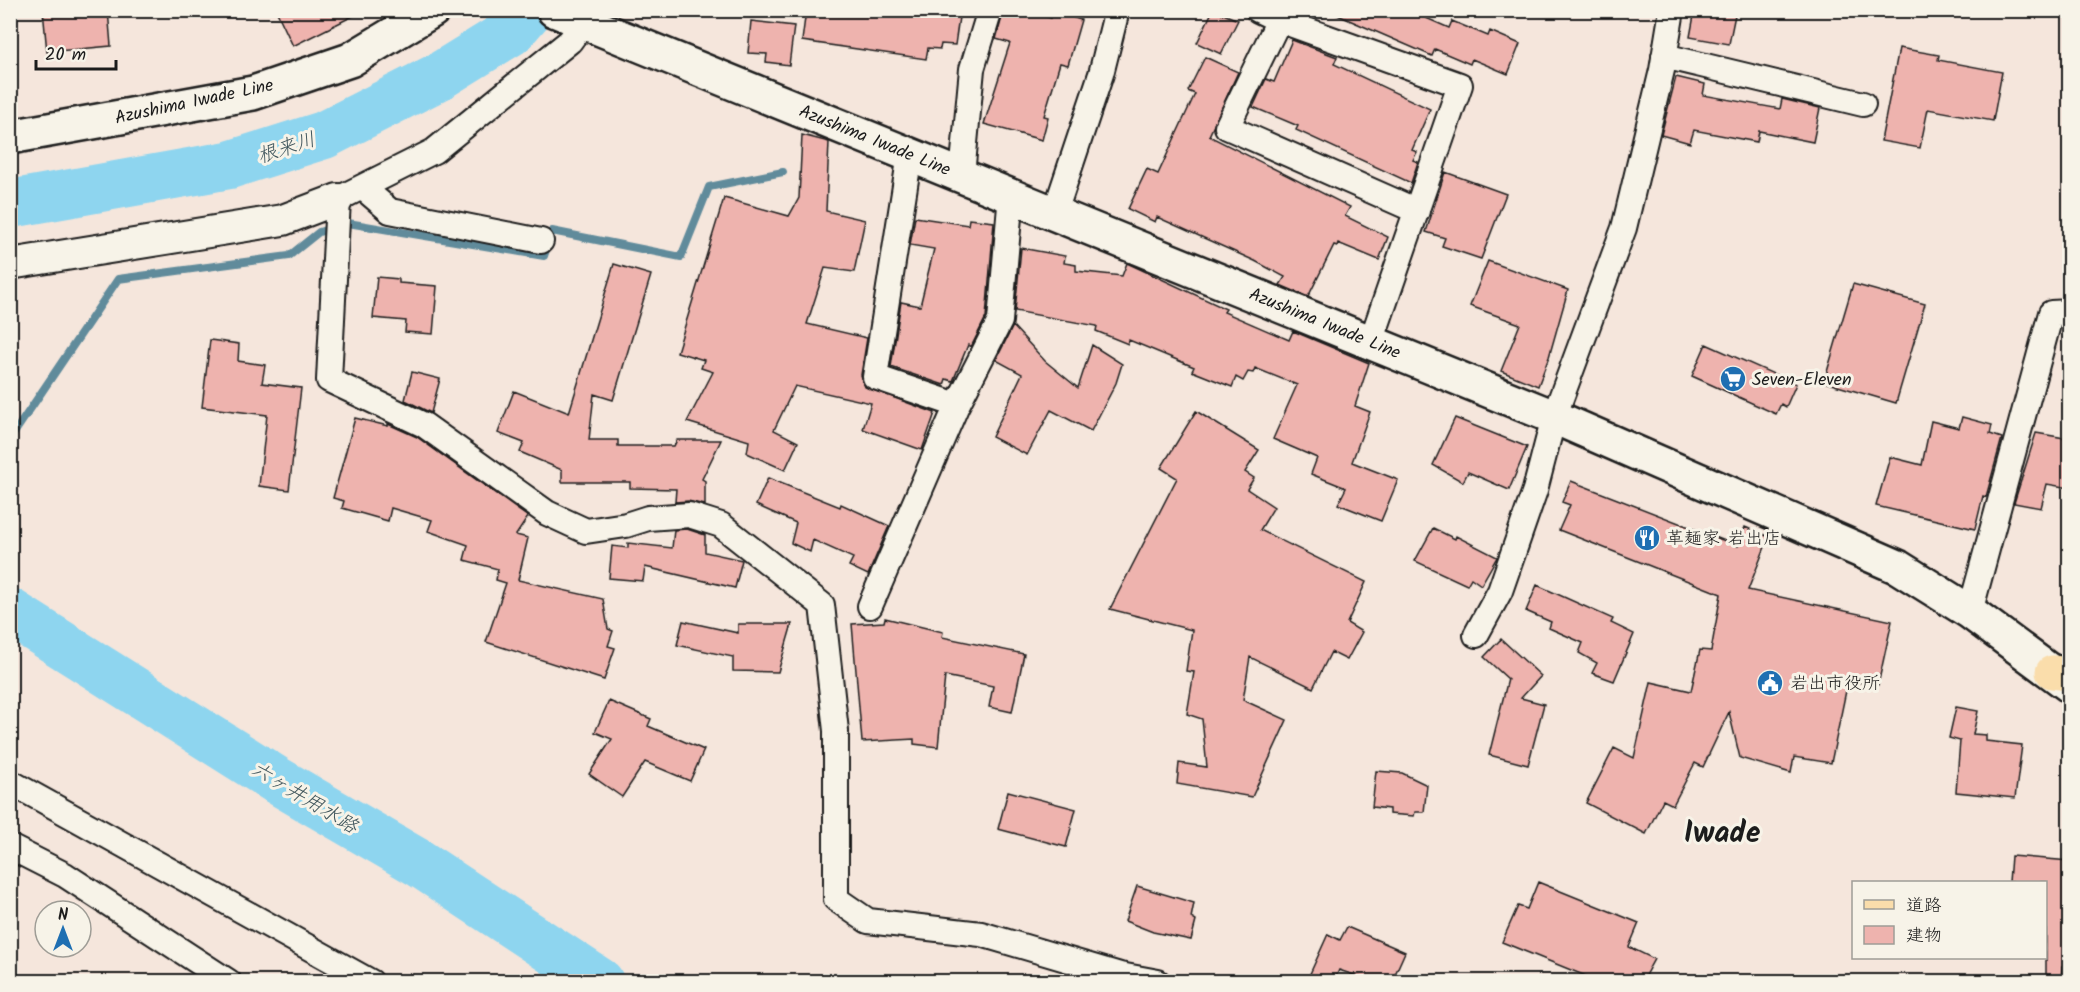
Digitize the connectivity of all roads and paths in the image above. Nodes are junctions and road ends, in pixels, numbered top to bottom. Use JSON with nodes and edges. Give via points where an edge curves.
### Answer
{"nodes":[{"id":1,"x":433,"y":10,"type":"edge"},
{"id":2,"x":990,"y":10,"type":"edge"},
{"id":3,"x":1117,"y":10,"type":"edge"},
{"id":4,"x":1672,"y":10,"type":"edge"},
{"id":5,"x":574,"y":15,"type":"edge"},
{"id":6,"x":1269,"y":15,"type":"edge"},
{"id":7,"x":1664,"y":56,"type":"junction"},
{"id":8,"x":1863,"y":104,"type":"dead end"},
{"id":9,"x":10,"y":137,"type":"edge"},
{"id":10,"x":910,"y":154,"type":"junction"},
{"id":11,"x":962,"y":175,"type":"junction"},
{"id":12,"x":350,"y":193,"type":"junction"},
{"id":13,"x":1011,"y":194,"type":"junction"},
{"id":14,"x":1417,"y":211,"type":"junction"},
{"id":15,"x":1055,"y":212,"type":"junction"},
{"id":16,"x":541,"y":241,"type":"dead end"},
{"id":17,"x":10,"y":264,"type":"edge"},
{"id":18,"x":2070,"y":312,"type":"edge"},
{"id":19,"x":1371,"y":342,"type":"junction"},
{"id":20,"x":957,"y":405,"type":"junction"},
{"id":21,"x":1554,"y":417,"type":"junction"},
{"id":22,"x":870,"y":606,"type":"dead end"},
{"id":23,"x":1970,"y":612,"type":"junction"},
{"id":24,"x":1476,"y":635,"type":"dead end"},
{"id":25,"x":2064,"y":677,"type":"edge"},
{"id":26,"x":10,"y":782,"type":"edge"},
{"id":27,"x":10,"y":847,"type":"edge"},
{"id":28,"x":229,"y":981,"type":"edge"},
{"id":29,"x":371,"y":981,"type":"edge"},
{"id":30,"x":1158,"y":981,"type":"edge"}],
"edges":[{"from":1,"to":9,"type":"main road","name":"Azushima Iwade Line","via":[[350,60],[253,93]]},
{"from":2,"to":11,"type":"street","via":[[972,69]]},
{"from":3,"to":15,"type":"street","via":[[1101,74]]},
{"from":4,"to":7,"type":"street"},
{"from":5,"to":10,"type":"main road","name":"Azushima Iwade Line"},
{"from":5,"to":12,"type":"street","via":[[570,41],[434,152]]},
{"from":6,"to":14,"type":"street","via":[[1227,127]]},
{"from":6,"to":14,"type":"street","via":[[1460,85]]},
{"from":7,"to":8,"type":"street"},
{"from":7,"to":21,"type":"street","via":[[1624,228]]},
{"from":10,"to":11,"type":"main road","name":"Azushima Iwade Line"},
{"from":10,"to":20,"type":"street","via":[[875,377]]},
{"from":11,"to":13,"type":"main road","name":"Azushima Iwade Line"},
{"from":12,"to":16,"type":"street","via":[[390,211]]},
{"from":12,"to":17,"type":"street","via":[[283,220]]},
{"from":12,"to":30,"type":"street","via":[[329,380],[424,425],[547,513],[586,531],[648,518],[689,515],[721,525],[822,605],[836,731],[836,899],[868,921],[981,934],[1120,975]]},
{"from":13,"to":15,"type":"main road","name":"Azushima Iwade Line"},
{"from":13,"to":20,"type":"street","via":[[1000,321]]},
{"from":14,"to":19,"type":"street"},
{"from":15,"to":19,"type":"main road","name":"Azushima Iwade Line"},
{"from":18,"to":23,"type":"street","via":[[2052,313]]},
{"from":19,"to":21,"type":"main road","name":"Azushima Iwade Line"},
{"from":20,"to":22,"type":"street"},
{"from":21,"to":23,"type":"main road","name":"Azushima Iwade Line","via":[[1898,567]]},
{"from":21,"to":24,"type":"street","via":[[1535,490],[1500,591]]},
{"from":23,"to":25,"type":"main road","name":"Azushima Iwade Line"},
{"from":26,"to":29,"type":"street"},
{"from":27,"to":28,"type":"street","via":[[65,875]]}]}
